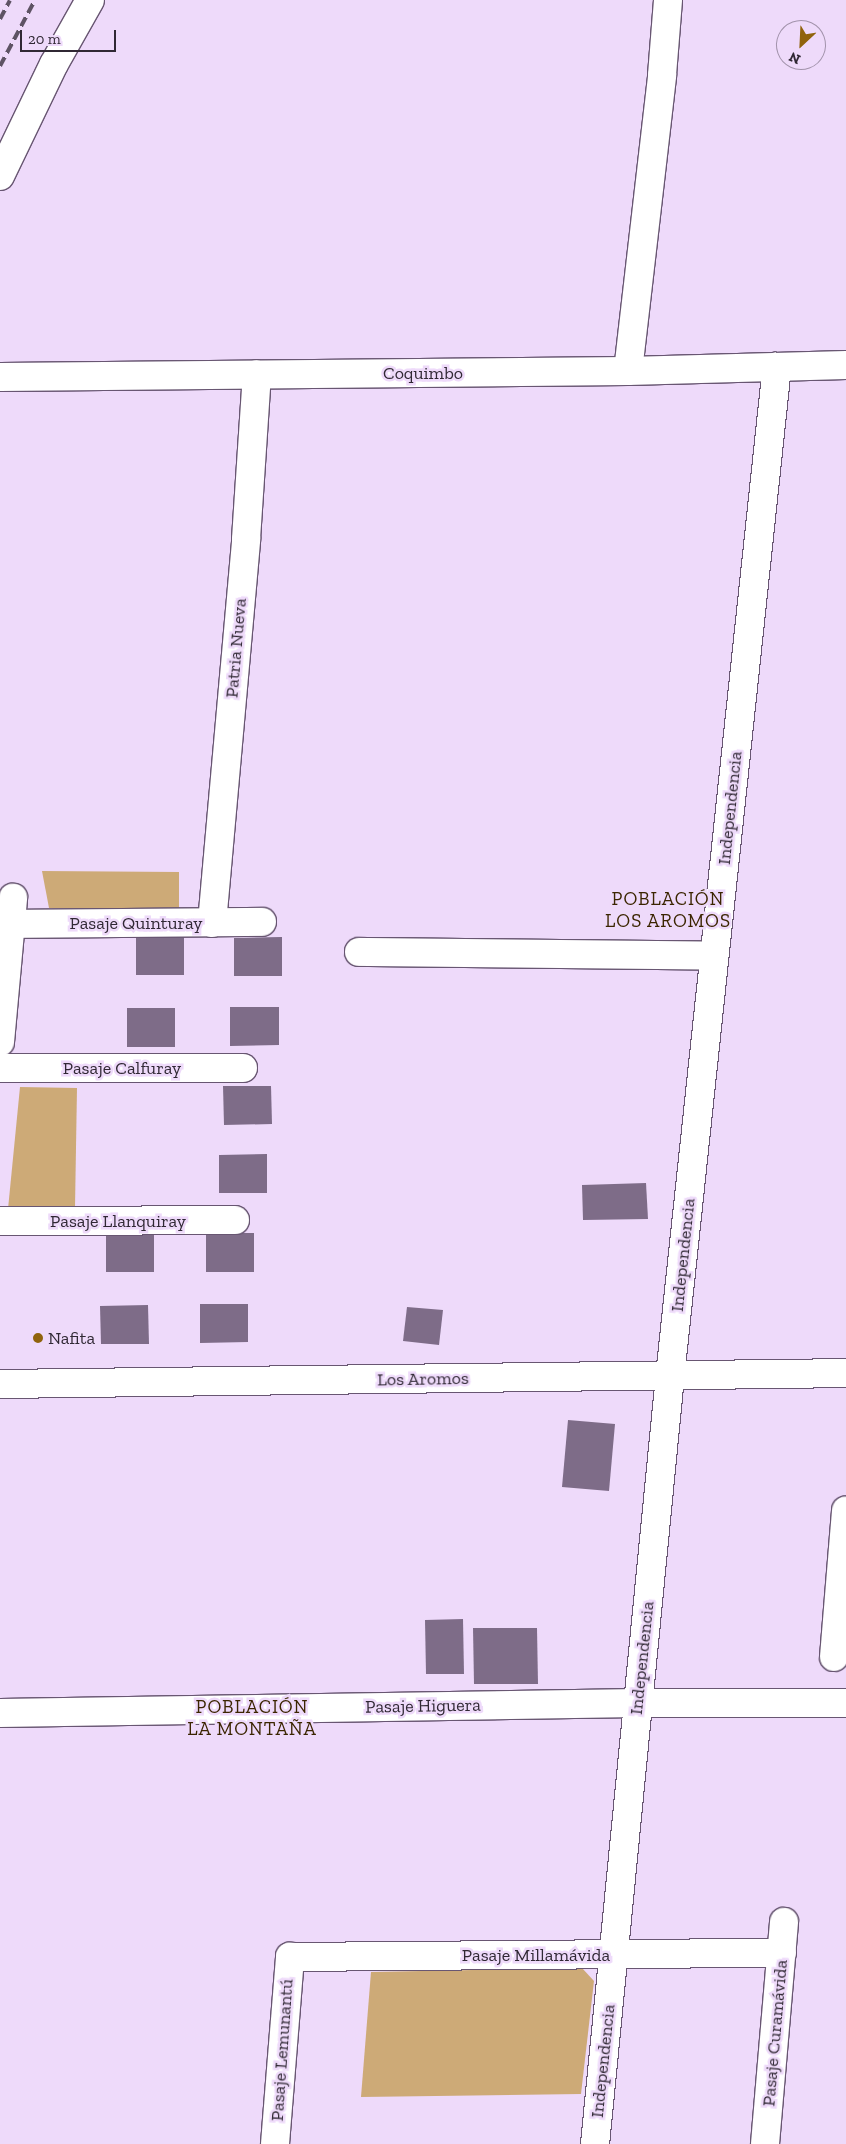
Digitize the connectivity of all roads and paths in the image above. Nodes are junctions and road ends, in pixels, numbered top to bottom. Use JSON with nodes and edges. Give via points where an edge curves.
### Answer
{"nodes":[{"id":1,"x":90,"y":0,"type":"edge"},
{"id":2,"x":668,"y":0,"type":"edge"},
{"id":3,"x":0,"y":176,"type":"edge"},
{"id":4,"x":846,"y":365,"type":"edge"},
{"id":5,"x":777,"y":367,"type":"junction"},
{"id":6,"x":628,"y":371,"type":"junction"},
{"id":7,"x":257,"y":374,"type":"junction"},
{"id":8,"x":0,"y":377,"type":"edge"},
{"id":9,"x":212,"y":922,"type":"junction"},
{"id":10,"x":262,"y":922,"type":"dead end"},
{"id":11,"x":360,"y":952,"type":"dead end"},
{"id":12,"x":714,"y":956,"type":"junction"},
{"id":13,"x":0,"y":1042,"type":"edge"},
{"id":14,"x":0,"y":1068,"type":"edge"},
{"id":15,"x":244,"y":1068,"type":"dead end"},
{"id":16,"x":235,"y":1220,"type":"dead end"},
{"id":17,"x":0,"y":1221,"type":"edge"},
{"id":18,"x":846,"y":1373,"type":"edge"},
{"id":19,"x":670,"y":1376,"type":"junction"},
{"id":20,"x":0,"y":1384,"type":"edge"},
{"id":21,"x":846,"y":1510,"type":"edge"},
{"id":22,"x":834,"y":1657,"type":"dead end"},
{"id":23,"x":638,"y":1703,"type":"junction"},
{"id":24,"x":846,"y":1703,"type":"edge"},
{"id":25,"x":0,"y":1713,"type":"edge"},
{"id":26,"x":784,"y":1922,"type":"dead end"},
{"id":27,"x":782,"y":1952,"type":"junction"},
{"id":28,"x":614,"y":1955,"type":"junction"},
{"id":29,"x":290,"y":1957,"type":"joint"},
{"id":30,"x":275,"y":2144,"type":"edge"},
{"id":31,"x":595,"y":2144,"type":"edge"},
{"id":32,"x":765,"y":2144,"type":"edge"}],
"edges":[{"from":1,"to":3,"type":"street","via":[[54,64]]},
{"from":2,"to":6,"type":"street"},
{"from":4,"to":5,"type":"street","name":"Coquimbo"},
{"from":5,"to":6,"type":"street","name":"Coquimbo"},
{"from":5,"to":12,"type":"street","name":"Independencia"},
{"from":6,"to":7,"type":"street","name":"Coquimbo"},
{"from":7,"to":8,"type":"street","name":"Coquimbo"},
{"from":7,"to":9,"type":"street","name":"Patria Nueva","via":[[246,540]]},
{"from":9,"to":10,"type":"street","name":"Pasaje Quinturay"},
{"from":9,"to":13,"type":"street","name":"Pasaje Quinturay","via":[[12,911]]},
{"from":11,"to":12,"type":"street"},
{"from":12,"to":19,"type":"street","name":"Independencia"},
{"from":14,"to":15,"type":"street","name":"Pasaje Calfuray"},
{"from":16,"to":17,"type":"street","name":"Pasaje Llanquiray"},
{"from":18,"to":19,"type":"street","name":"Los Aromos"},
{"from":19,"to":20,"type":"street","name":"Los Aromos"},
{"from":19,"to":23,"type":"street","name":"Independencia"},
{"from":21,"to":22,"type":"street"},
{"from":23,"to":24,"type":"street","name":"Pasaje Higuera"},
{"from":23,"to":25,"type":"street","name":"Pasaje Higuera"},
{"from":23,"to":28,"type":"street","name":"Independencia"},
{"from":26,"to":27,"type":"street","name":"Pasaje Curamávida"},
{"from":27,"to":28,"type":"street","name":"Pasaje Millamávida"},
{"from":27,"to":32,"type":"street","name":"Pasaje Curamávida"},
{"from":28,"to":29,"type":"street","name":"Pasaje Millamávida"},
{"from":28,"to":31,"type":"street","name":"Independencia"},
{"from":29,"to":30,"type":"street","name":"Pasaje Lemunantú"}]}
